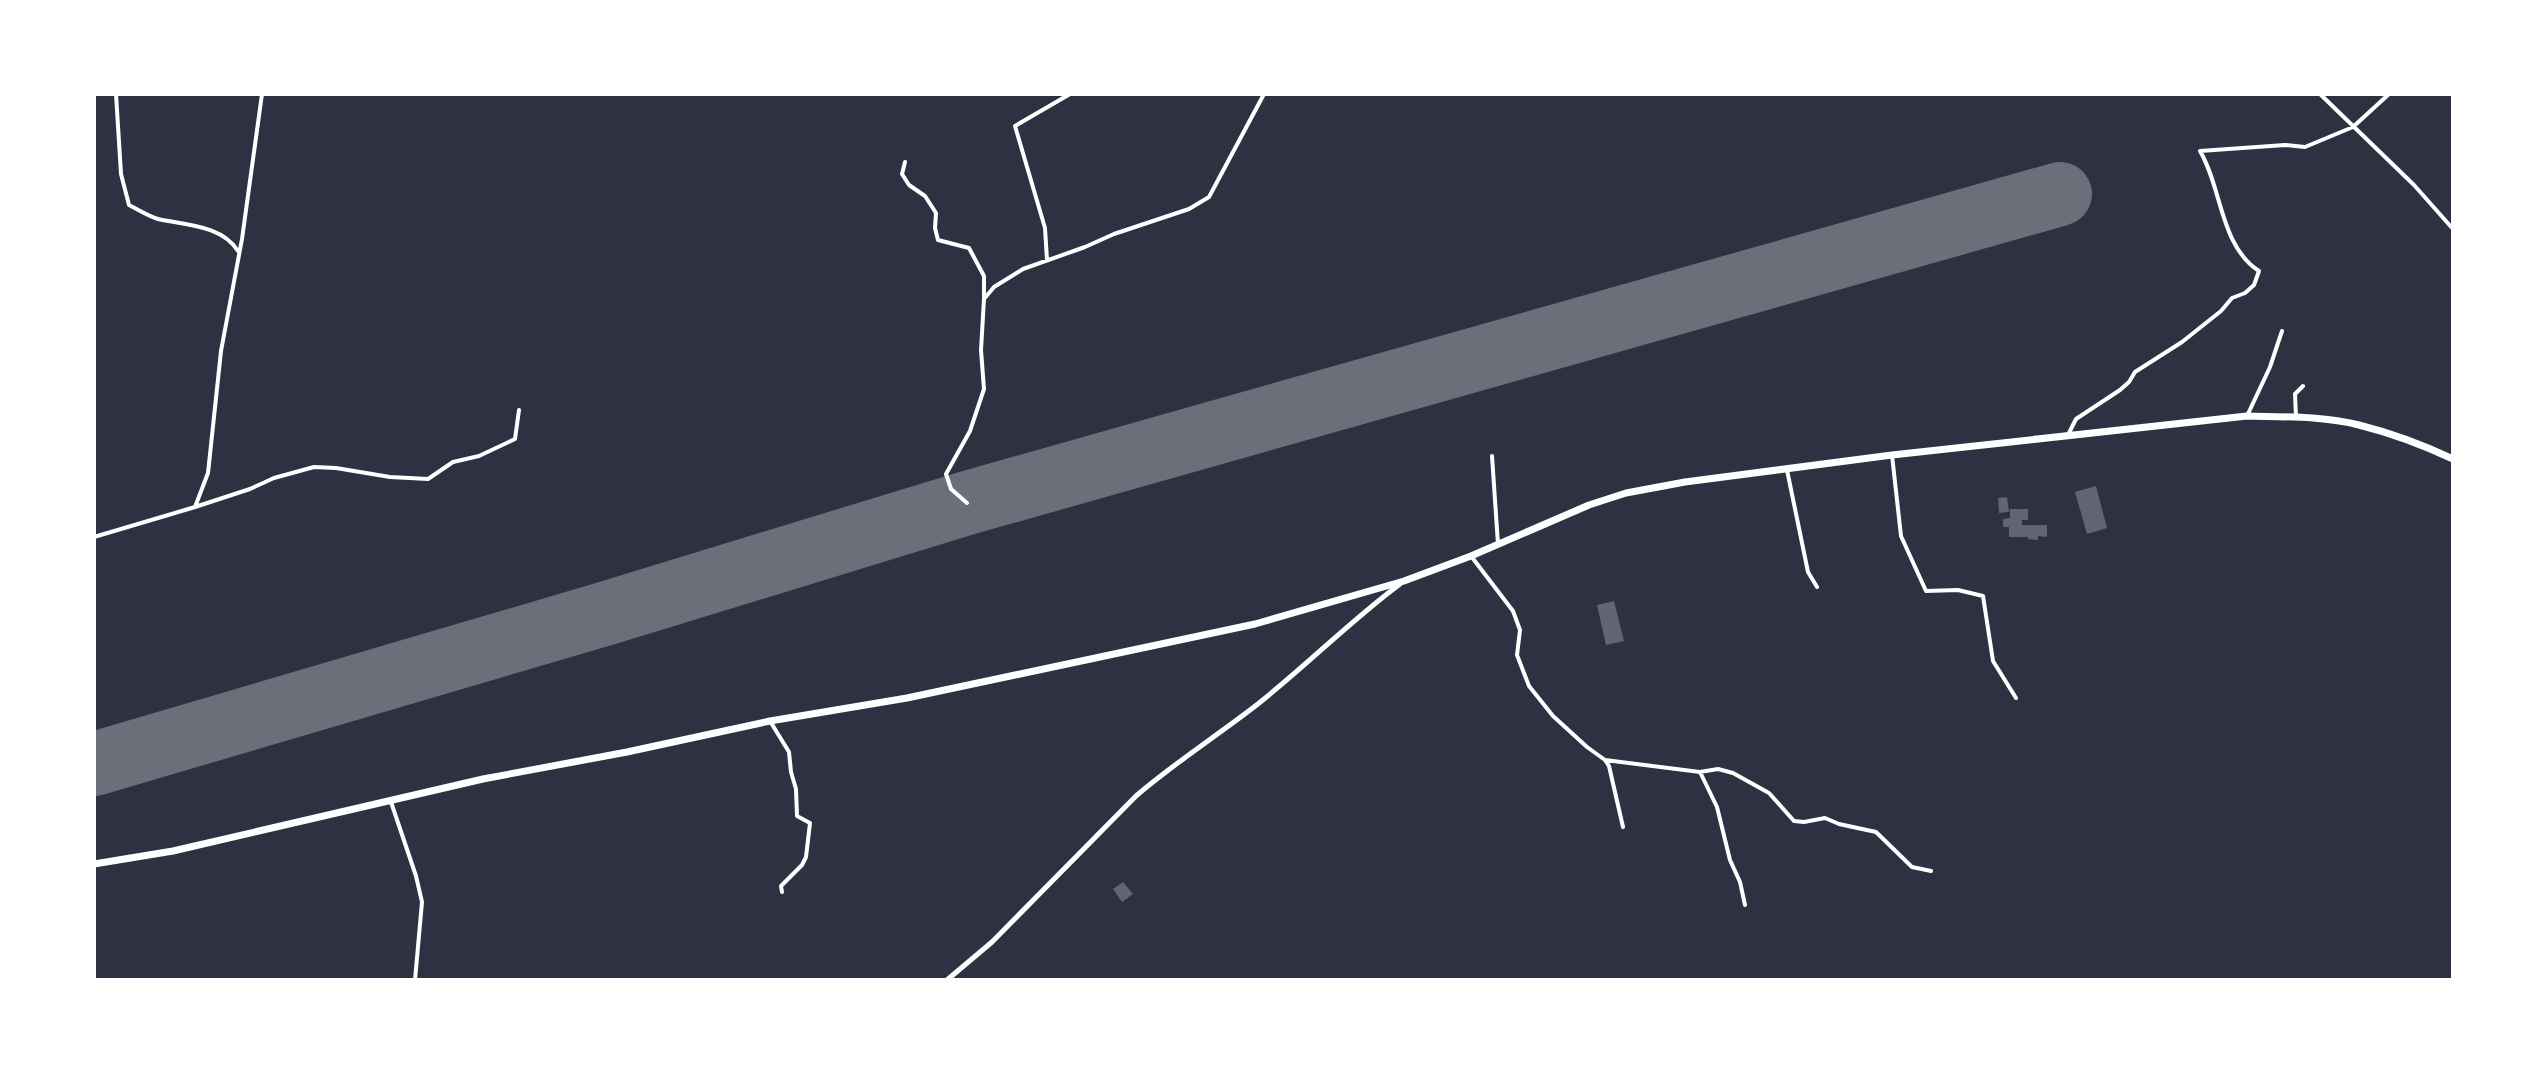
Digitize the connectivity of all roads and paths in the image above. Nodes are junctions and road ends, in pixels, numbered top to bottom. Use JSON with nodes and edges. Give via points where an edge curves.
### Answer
{"nodes":[{"id":1,"x":116,"y":94,"type":"edge"},
{"id":2,"x":262,"y":94,"type":"edge"},
{"id":3,"x":1070,"y":94,"type":"edge"},
{"id":4,"x":1264,"y":94,"type":"edge"},
{"id":5,"x":2320,"y":94,"type":"edge"},
{"id":6,"x":2389,"y":94,"type":"edge"},
{"id":7,"x":2353,"y":127,"type":"junction"},
{"id":8,"x":905,"y":162,"type":"dead end"},
{"id":9,"x":2453,"y":229,"type":"edge"},
{"id":10,"x":239,"y":253,"type":"junction"},
{"id":11,"x":1047,"y":260,"type":"junction"},
{"id":12,"x":984,"y":299,"type":"junction"},
{"id":13,"x":2282,"y":331,"type":"dead end"},
{"id":14,"x":2303,"y":386,"type":"dead end"},
{"id":15,"x":519,"y":410,"type":"dead end"},
{"id":16,"x":2247,"y":416,"type":"junction"},
{"id":17,"x":2296,"y":417,"type":"junction"},
{"id":18,"x":2067,"y":436,"type":"junction"},
{"id":19,"x":1892,"y":455,"type":"junction"},
{"id":20,"x":1492,"y":456,"type":"dead end"},
{"id":21,"x":2453,"y":459,"type":"edge"},
{"id":22,"x":1787,"y":470,"type":"junction"},
{"id":23,"x":967,"y":503,"type":"dead end"},
{"id":24,"x":195,"y":507,"type":"junction"},
{"id":25,"x":94,"y":537,"type":"edge"},
{"id":26,"x":1498,"y":544,"type":"junction"},
{"id":27,"x":1471,"y":556,"type":"junction"},
{"id":28,"x":1404,"y":581,"type":"junction"},
{"id":29,"x":1817,"y":587,"type":"dead end"},
{"id":30,"x":2016,"y":698,"type":"dead end"},
{"id":31,"x":770,"y":721,"type":"junction"},
{"id":32,"x":1605,"y":760,"type":"junction"},
{"id":33,"x":1700,"y":772,"type":"junction"},
{"id":34,"x":390,"y":800,"type":"junction"},
{"id":35,"x":1623,"y":827,"type":"dead end"},
{"id":36,"x":94,"y":864,"type":"edge"},
{"id":37,"x":1931,"y":871,"type":"dead end"},
{"id":38,"x":782,"y":892,"type":"dead end"},
{"id":39,"x":1745,"y":905,"type":"dead end"},
{"id":40,"x":415,"y":980,"type":"edge"},
{"id":41,"x":947,"y":980,"type":"edge"}],
"edges":[{"from":1,"to":10,"type":"street","via":[[121,174],[129,205],[154,218],[201,226],[232,240]]},
{"from":2,"to":10,"type":"street"},
{"from":3,"to":11,"type":"street","via":[[1015,126],[1045,228]]},
{"from":4,"to":11,"type":"street","via":[[1209,197]]},
{"from":5,"to":7,"type":"street"},
{"from":6,"to":7,"type":"street"},
{"from":7,"to":9,"type":"street"},
{"from":7,"to":18,"type":"street","via":[[2305,147],[2200,151],[2230,234],[2247,263],[2259,271],[2254,285],[2076,419]]},
{"from":8,"to":12,"type":"street","via":[[902,174],[936,213],[938,240],[969,248],[984,276]]},
{"from":10,"to":24,"type":"street","via":[[221,351],[208,473]]},
{"from":11,"to":12,"type":"street","via":[[1023,269]]},
{"from":12,"to":23,"type":"street","via":[[984,389],[970,431],[946,474],[951,489]]},
{"from":13,"to":16,"type":"street"},
{"from":14,"to":17,"type":"street","via":[[2295,394]]},
{"from":15,"to":24,"type":"street","via":[[515,439],[453,462],[428,479],[314,467]]},
{"from":16,"to":17,"type":"highway"},
{"from":16,"to":18,"type":"highway"},
{"from":17,"to":21,"type":"highway","via":[[2357,425]]},
{"from":18,"to":19,"type":"highway"},
{"from":19,"to":22,"type":"highway"},
{"from":19,"to":30,"type":"street","via":[[1901,536],[1926,591],[1983,596],[1993,661]]},
{"from":20,"to":26,"type":"street"},
{"from":22,"to":26,"type":"highway","via":[[1626,493]]},
{"from":22,"to":29,"type":"street","via":[[1808,572]]},
{"from":24,"to":25,"type":"street"},
{"from":26,"to":27,"type":"highway"},
{"from":27,"to":28,"type":"highway"},
{"from":27,"to":32,"type":"street","via":[[1513,611],[1520,630],[1517,655],[1529,686],[1553,716]]},
{"from":28,"to":31,"type":"highway","via":[[1138,650]]},
{"from":28,"to":41,"type":"street","via":[[1254,707],[1161,774]]},
{"from":31,"to":34,"type":"highway"},
{"from":31,"to":38,"type":"street","via":[[789,752],[797,816],[810,823],[806,857],[781,886]]},
{"from":32,"to":33,"type":"street"},
{"from":32,"to":35,"type":"street"},
{"from":33,"to":37,"type":"street","via":[[1718,769],[1746,778],[1769,793],[1794,821],[1825,818],[1870,830],[1912,867]]},
{"from":33,"to":39,"type":"street","via":[[1717,807]]},
{"from":34,"to":36,"type":"highway"},
{"from":34,"to":40,"type":"street","via":[[422,902]]}]}
